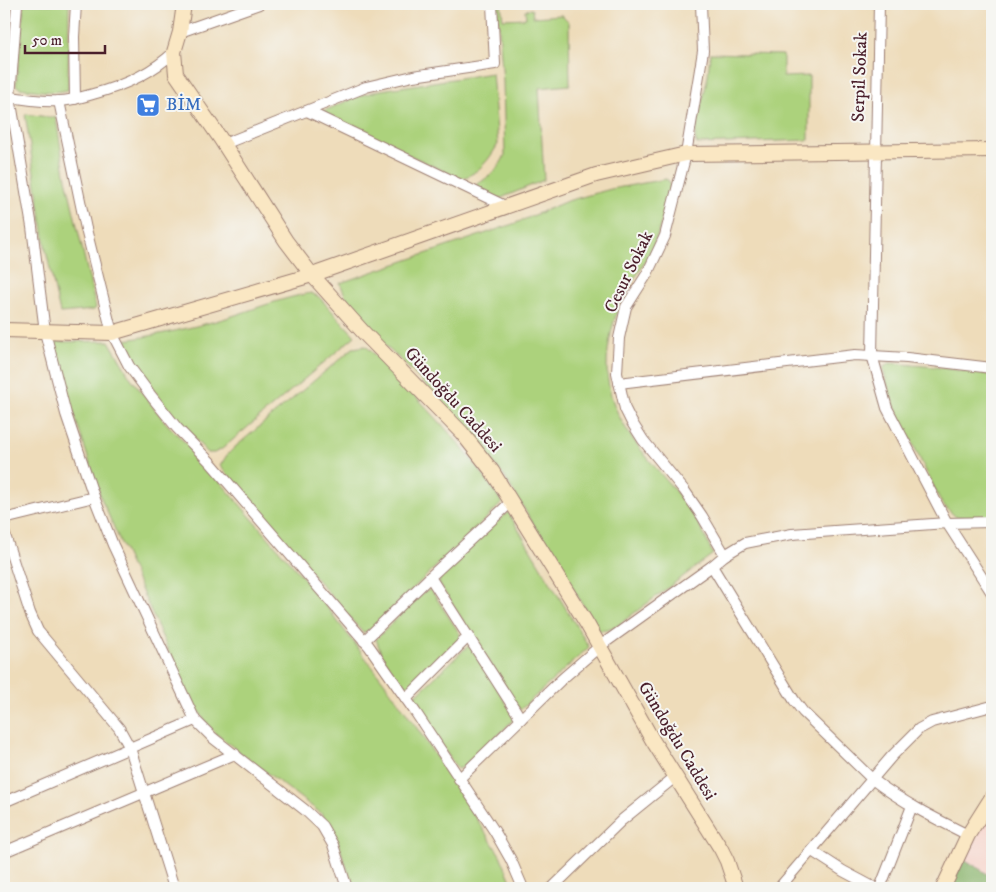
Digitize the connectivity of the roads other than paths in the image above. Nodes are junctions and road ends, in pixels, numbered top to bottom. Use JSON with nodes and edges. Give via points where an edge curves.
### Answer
{"nodes":[{"id":1,"x":17,"y":4,"type":"edge"},
{"id":2,"x":76,"y":4,"type":"edge"},
{"id":3,"x":184,"y":4,"type":"edge"},
{"id":4,"x":259,"y":4,"type":"edge"},
{"id":5,"x":492,"y":4,"type":"edge"},
{"id":6,"x":701,"y":4,"type":"edge"},
{"id":7,"x":878,"y":4,"type":"edge"},
{"id":8,"x":180,"y":32,"type":"junction"},
{"id":9,"x":174,"y":52,"type":"junction"},
{"id":10,"x":7,"y":96,"type":"edge"},
{"id":11,"x":75,"y":99,"type":"junction"},
{"id":12,"x":60,"y":101,"type":"junction"},
{"id":13,"x":307,"y":111,"type":"junction"},
{"id":14,"x":224,"y":144,"type":"junction"},
{"id":15,"x":992,"y":150,"type":"edge"},
{"id":16,"x":874,"y":152,"type":"junction"},
{"id":17,"x":686,"y":154,"type":"junction"},
{"id":18,"x":507,"y":207,"type":"junction"},
{"id":19,"x":312,"y":275,"type":"junction"},
{"id":20,"x":4,"y":330,"type":"edge"},
{"id":21,"x":46,"y":332,"type":"junction"},
{"id":22,"x":112,"y":333,"type":"junction"},
{"id":23,"x":872,"y":355,"type":"junction"},
{"id":24,"x":992,"y":368,"type":"edge"},
{"id":25,"x":619,"y":383,"type":"junction"},
{"id":26,"x":94,"y":497,"type":"junction"},
{"id":27,"x":511,"y":502,"type":"junction"},
{"id":28,"x":4,"y":519,"type":"edge"},
{"id":29,"x":992,"y":522,"type":"edge"},
{"id":30,"x":946,"y":523,"type":"junction"},
{"id":31,"x":4,"y":532,"type":"edge"},
{"id":32,"x":724,"y":555,"type":"junction"},
{"id":33,"x":712,"y":566,"type":"junction"},
{"id":34,"x":430,"y":577,"type":"junction"},
{"id":35,"x":992,"y":593,"type":"edge"},
{"id":36,"x":469,"y":636,"type":"junction"},
{"id":37,"x":364,"y":641,"type":"junction"},
{"id":38,"x":600,"y":646,"type":"junction"},
{"id":39,"x":406,"y":698,"type":"junction"},
{"id":40,"x":992,"y":706,"type":"edge"},
{"id":41,"x":521,"y":719,"type":"junction"},
{"id":42,"x":195,"y":720,"type":"junction"},
{"id":43,"x":130,"y":748,"type":"junction"},
{"id":44,"x":235,"y":754,"type":"junction"},
{"id":45,"x":675,"y":777,"type":"junction"},
{"id":46,"x":460,"y":779,"type":"junction"},
{"id":47,"x":872,"y":779,"type":"junction"},
{"id":48,"x":144,"y":792,"type":"junction"},
{"id":49,"x":992,"y":797,"type":"edge"},
{"id":50,"x":4,"y":802,"type":"edge"},
{"id":51,"x":912,"y":806,"type":"junction"},
{"id":52,"x":968,"y":835,"type":"junction"},
{"id":53,"x":812,"y":851,"type":"junction"},
{"id":54,"x":4,"y":852,"type":"edge"},
{"id":55,"x":174,"y":888,"type":"edge"},
{"id":56,"x":347,"y":888,"type":"edge"},
{"id":57,"x":523,"y":888,"type":"edge"},
{"id":58,"x":552,"y":888,"type":"edge"},
{"id":59,"x":736,"y":888,"type":"edge"},
{"id":60,"x":779,"y":888,"type":"edge"},
{"id":61,"x":875,"y":888,"type":"edge"},
{"id":62,"x":880,"y":888,"type":"edge"},
{"id":63,"x":943,"y":888,"type":"edge"}],
"edges":[{"from":1,"to":10,"type":"street"},
{"from":2,"to":11,"type":"street"},
{"from":3,"to":8,"type":"street","name":"Gündoğdu Caddesi"},
{"from":4,"to":8,"type":"street"},
{"from":5,"to":13,"type":"street","via":[[495,64],[375,85]]},
{"from":6,"to":17,"type":"street","name":"Cesur Sokak","via":[[702,51]]},
{"from":7,"to":16,"type":"street","name":"Serpil Sokak"},
{"from":8,"to":9,"type":"street","name":"Gündoğdu Caddesi"},
{"from":9,"to":11,"type":"street","via":[[141,77]]},
{"from":9,"to":14,"type":"street","name":"Gündoğdu Caddesi","via":[[176,74]]},
{"from":10,"to":12,"type":"street"},
{"from":10,"to":21,"type":"street","via":[[32,227]]},
{"from":11,"to":12,"type":"street"},
{"from":12,"to":22,"type":"street","via":[[86,229]]},
{"from":13,"to":14,"type":"street"},
{"from":13,"to":18,"type":"street"},
{"from":14,"to":19,"type":"street","name":"Gündoğdu Caddesi","via":[[286,241]]},
{"from":15,"to":16,"type":"street"},
{"from":16,"to":17,"type":"street"},
{"from":16,"to":23,"type":"street","name":"Serpil Sokak"},
{"from":17,"to":18,"type":"street","via":[[596,175]]},
{"from":17,"to":25,"type":"street","name":"Cesur Sokak","via":[[665,236],[647,274],[626,307],[619,338]]},
{"from":18,"to":19,"type":"street"},
{"from":19,"to":22,"type":"street"},
{"from":19,"to":27,"type":"street","name":"Gündoğdu Caddesi","via":[[462,433]]},
{"from":20,"to":21,"type":"street"},
{"from":21,"to":22,"type":"street"},
{"from":21,"to":26,"type":"street","via":[[66,414]]},
{"from":22,"to":37,"type":"street","via":[[129,366],[152,398]]},
{"from":23,"to":24,"type":"street"},
{"from":23,"to":25,"type":"street"},
{"from":23,"to":30,"type":"street","name":"Serpil Sokak","via":[[887,408]]},
{"from":25,"to":32,"type":"street","name":"Cesur Sokak","via":[[625,408],[643,440],[684,490]]},
{"from":26,"to":28,"type":"street"},
{"from":26,"to":42,"type":"street"},
{"from":27,"to":34,"type":"street"},
{"from":27,"to":38,"type":"street","name":"Gündoğdu Caddesi"},
{"from":29,"to":30,"type":"street"},
{"from":30,"to":32,"type":"street","via":[[792,534],[746,544]]},
{"from":30,"to":35,"type":"street","name":"Serpil Sokak"},
{"from":31,"to":43,"type":"street","via":[[38,632],[119,728]]},
{"from":32,"to":33,"type":"street"},
{"from":33,"to":38,"type":"street"},
{"from":33,"to":47,"type":"street","via":[[794,700]]},
{"from":34,"to":36,"type":"street"},
{"from":34,"to":37,"type":"street"},
{"from":36,"to":39,"type":"street"},
{"from":36,"to":41,"type":"street"},
{"from":37,"to":39,"type":"street"},
{"from":38,"to":41,"type":"street"},
{"from":38,"to":45,"type":"street","name":"Gündoğdu Caddesi"},
{"from":39,"to":46,"type":"street"},
{"from":40,"to":47,"type":"street","via":[[925,725]]},
{"from":41,"to":46,"type":"street"},
{"from":42,"to":43,"type":"street"},
{"from":42,"to":44,"type":"street"},
{"from":43,"to":48,"type":"street"},
{"from":43,"to":50,"type":"street"},
{"from":44,"to":48,"type":"street"},
{"from":44,"to":56,"type":"street","via":[[322,826],[333,845]]},
{"from":45,"to":58,"type":"street","via":[[622,820]]},
{"from":45,"to":59,"type":"street","name":"Gündoğdu Caddesi","via":[[721,849]]},
{"from":46,"to":57,"type":"street","via":[[495,832]]},
{"from":47,"to":51,"type":"street"},
{"from":47,"to":53,"type":"street"},
{"from":48,"to":54,"type":"street"},
{"from":48,"to":55,"type":"street"},
{"from":49,"to":52,"type":"street"},
{"from":51,"to":52,"type":"street"},
{"from":51,"to":62,"type":"street"},
{"from":52,"to":63,"type":"street"},
{"from":53,"to":60,"type":"street"},
{"from":53,"to":61,"type":"street"}]}
